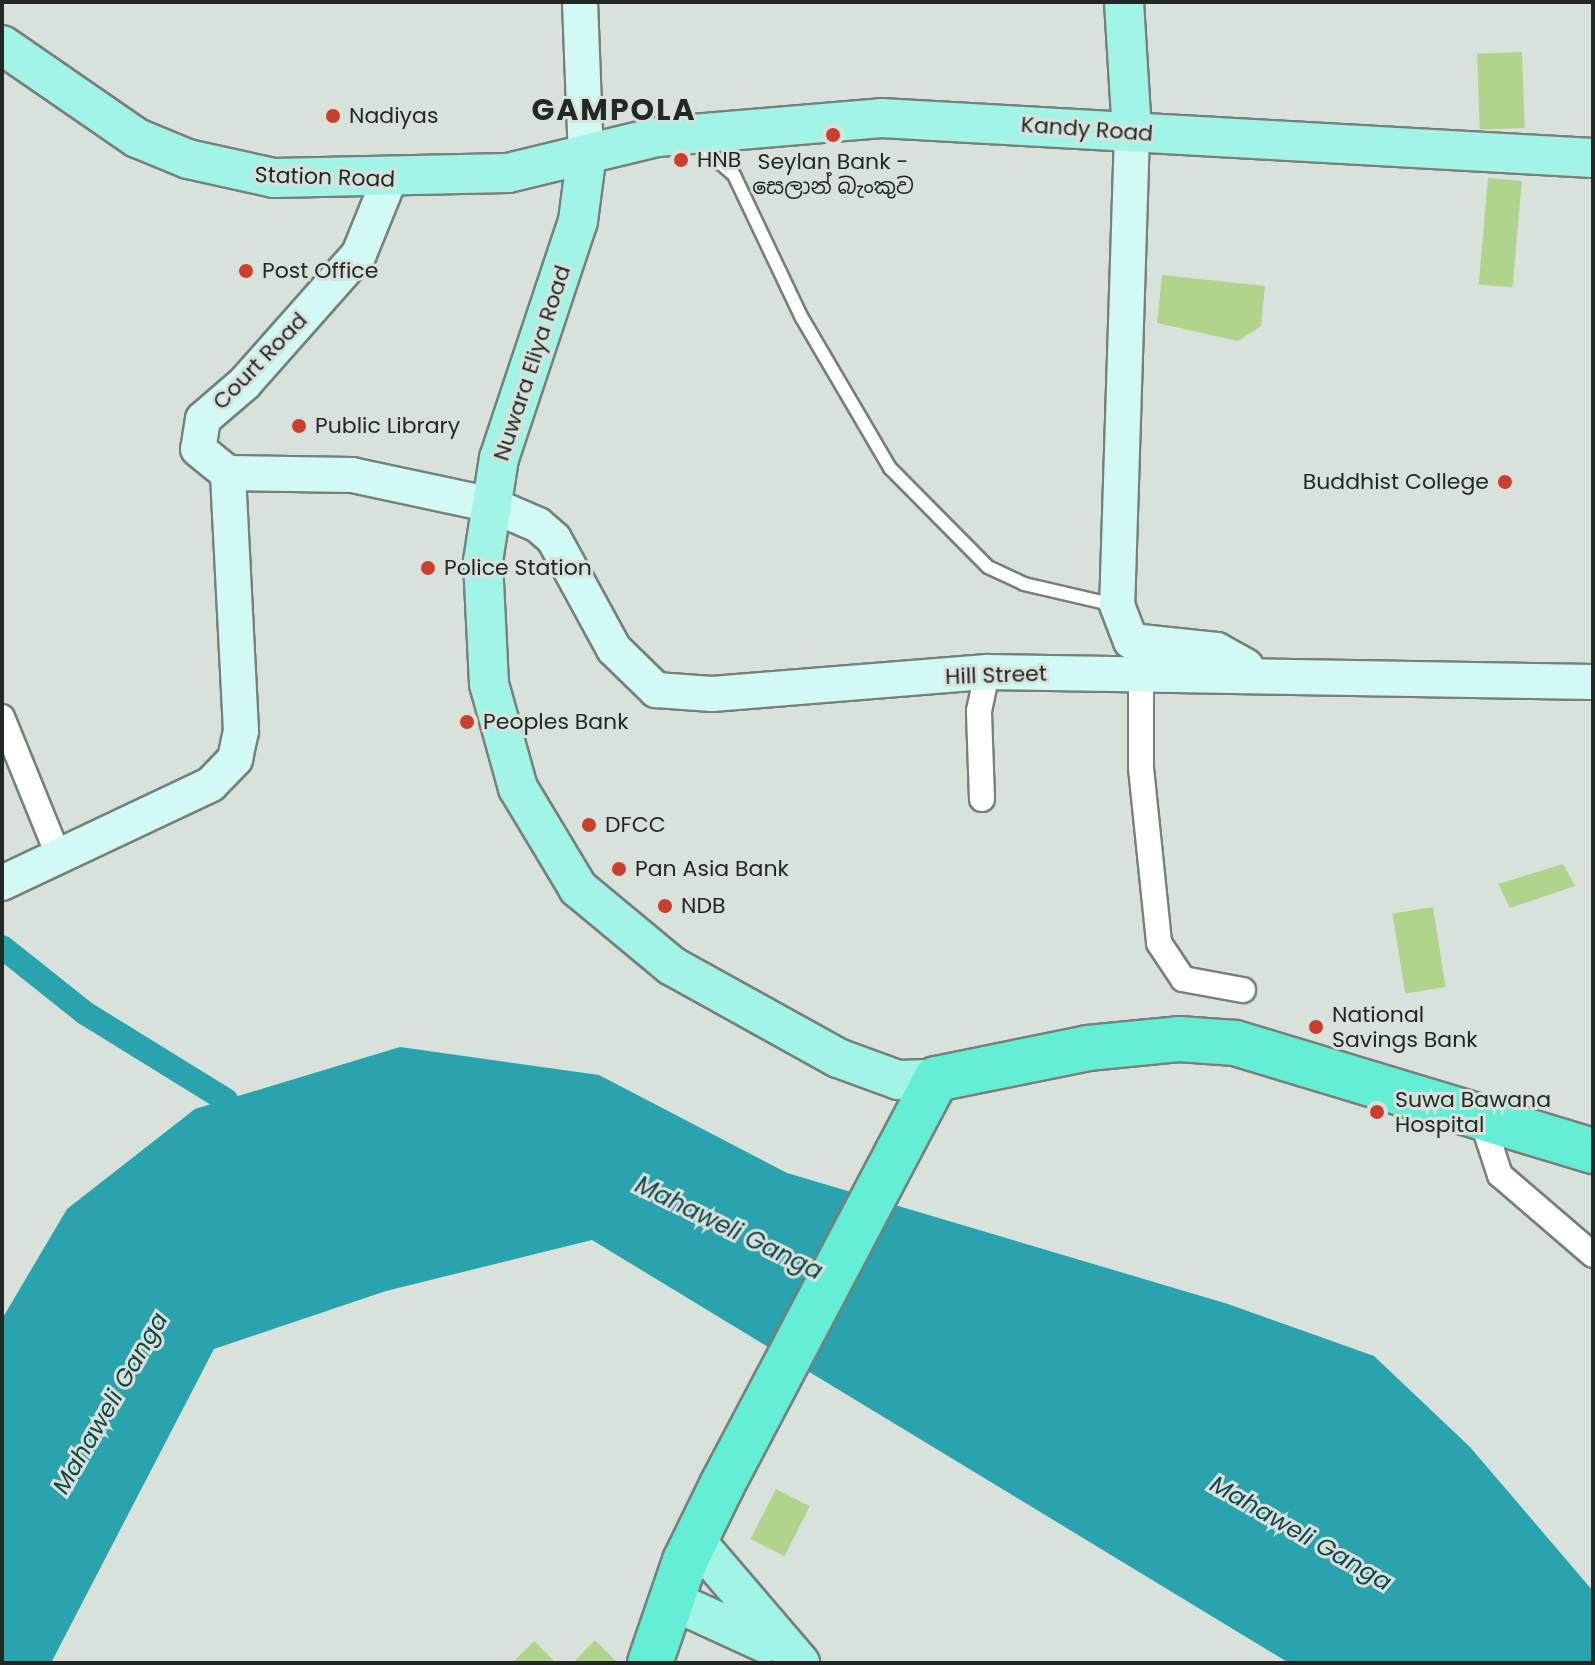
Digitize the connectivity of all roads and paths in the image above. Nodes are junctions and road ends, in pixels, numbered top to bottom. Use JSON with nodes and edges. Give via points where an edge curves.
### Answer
{"nodes":[{"id":1,"x":580,"y":2,"type":"edge"},
{"id":2,"x":1124,"y":2,"type":"edge"},
{"id":3,"x":2,"y":45,"type":"edge"},
{"id":4,"x":1132,"y":133,"type":"junction"},
{"id":5,"x":689,"y":134,"type":"junction"},
{"id":6,"x":1593,"y":158,"type":"edge"},
{"id":7,"x":586,"y":160,"type":"junction"},
{"id":8,"x":389,"y":180,"type":"junction"},
{"id":9,"x":228,"y":473,"type":"junction"},
{"id":10,"x":492,"y":505,"type":"junction"},
{"id":11,"x":1117,"y":605,"type":"junction"},
{"id":12,"x":1255,"y":671,"type":"junction"},
{"id":13,"x":987,"y":672,"type":"junction"},
{"id":14,"x":1141,"y":674,"type":"junction"},
{"id":15,"x":1593,"y":682,"type":"edge"},
{"id":16,"x":2,"y":717,"type":"edge"},
{"id":17,"x":982,"y":799,"type":"dead end"},
{"id":18,"x":58,"y":855,"type":"junction"},
{"id":19,"x":14,"y":878,"type":"edge"},
{"id":20,"x":1243,"y":990,"type":"dead end"},
{"id":21,"x":936,"y":1079,"type":"junction"},
{"id":22,"x":1481,"y":1117,"type":"junction"},
{"id":23,"x":1593,"y":1151,"type":"edge"},
{"id":24,"x":1593,"y":1255,"type":"edge"},
{"id":25,"x":695,"y":1540,"type":"junction"},
{"id":26,"x":671,"y":1600,"type":"junction"},
{"id":27,"x":793,"y":1658,"type":"edge"},
{"id":28,"x":650,"y":1663,"type":"edge"}],
"edges":[{"from":1,"to":7,"type":"street"},
{"from":2,"to":4,"type":"main road"},
{"from":3,"to":8,"type":"main road","name":"Station Road","via":[[114,124],[188,159],[274,178]]},
{"from":4,"to":5,"type":"main road","name":"Kandy Road","via":[[881,118]]},
{"from":4,"to":6,"type":"main road","name":"Kandy Road"},
{"from":4,"to":11,"type":"street"},
{"from":5,"to":7,"type":"main road","name":"Kandy Road","via":[[629,143]]},
{"from":5,"to":11,"type":"lane","via":[[734,175],[802,318],[890,468],[988,567],[1024,584]]},
{"from":7,"to":8,"type":"main road","name":"Station Road"},
{"from":7,"to":10,"type":"main road","name":"Nuwara Eliya Road","via":[[578,221],[510,421]]},
{"from":8,"to":9,"type":"street","name":"Court Road","via":[[359,254],[245,383],[203,419],[198,449]]},
{"from":9,"to":10,"type":"street","via":[[352,475]]},
{"from":9,"to":18,"type":"street","via":[[241,731],[235,759],[211,784]]},
{"from":10,"to":13,"type":"street","name":"Hill Street","via":[[554,539],[614,649],[656,690],[712,694]]},
{"from":10,"to":21,"type":"main road","name":"Nuwara Eliya Road","via":[[482,612],[497,725],[526,806],[570,878],[640,944],[743,1009],[882,1076]]},
{"from":11,"to":12,"type":"street","via":[[1131,641],[1217,650]]},
{"from":12,"to":14,"type":"street","name":"Hill Street"},
{"from":12,"to":15,"type":"street","name":"Hill Street"},
{"from":13,"to":14,"type":"street","name":"Hill Street"},
{"from":13,"to":17,"type":"street","via":[[979,711]]},
{"from":14,"to":20,"type":"street","via":[[1141,768],[1159,943],[1183,979]]},
{"from":16,"to":18,"type":"street"},
{"from":18,"to":19,"type":"street"},
{"from":21,"to":22,"type":"highway","via":[[1088,1048],[1179,1039],[1271,1050]]},
{"from":21,"to":25,"type":"highway"},
{"from":22,"to":23,"type":"highway"},
{"from":22,"to":24,"type":"street","via":[[1500,1175]]},
{"from":25,"to":26,"type":"highway"},
{"from":25,"to":27,"type":"main road"},
{"from":26,"to":27,"type":"main road"},
{"from":26,"to":28,"type":"highway"}]}
